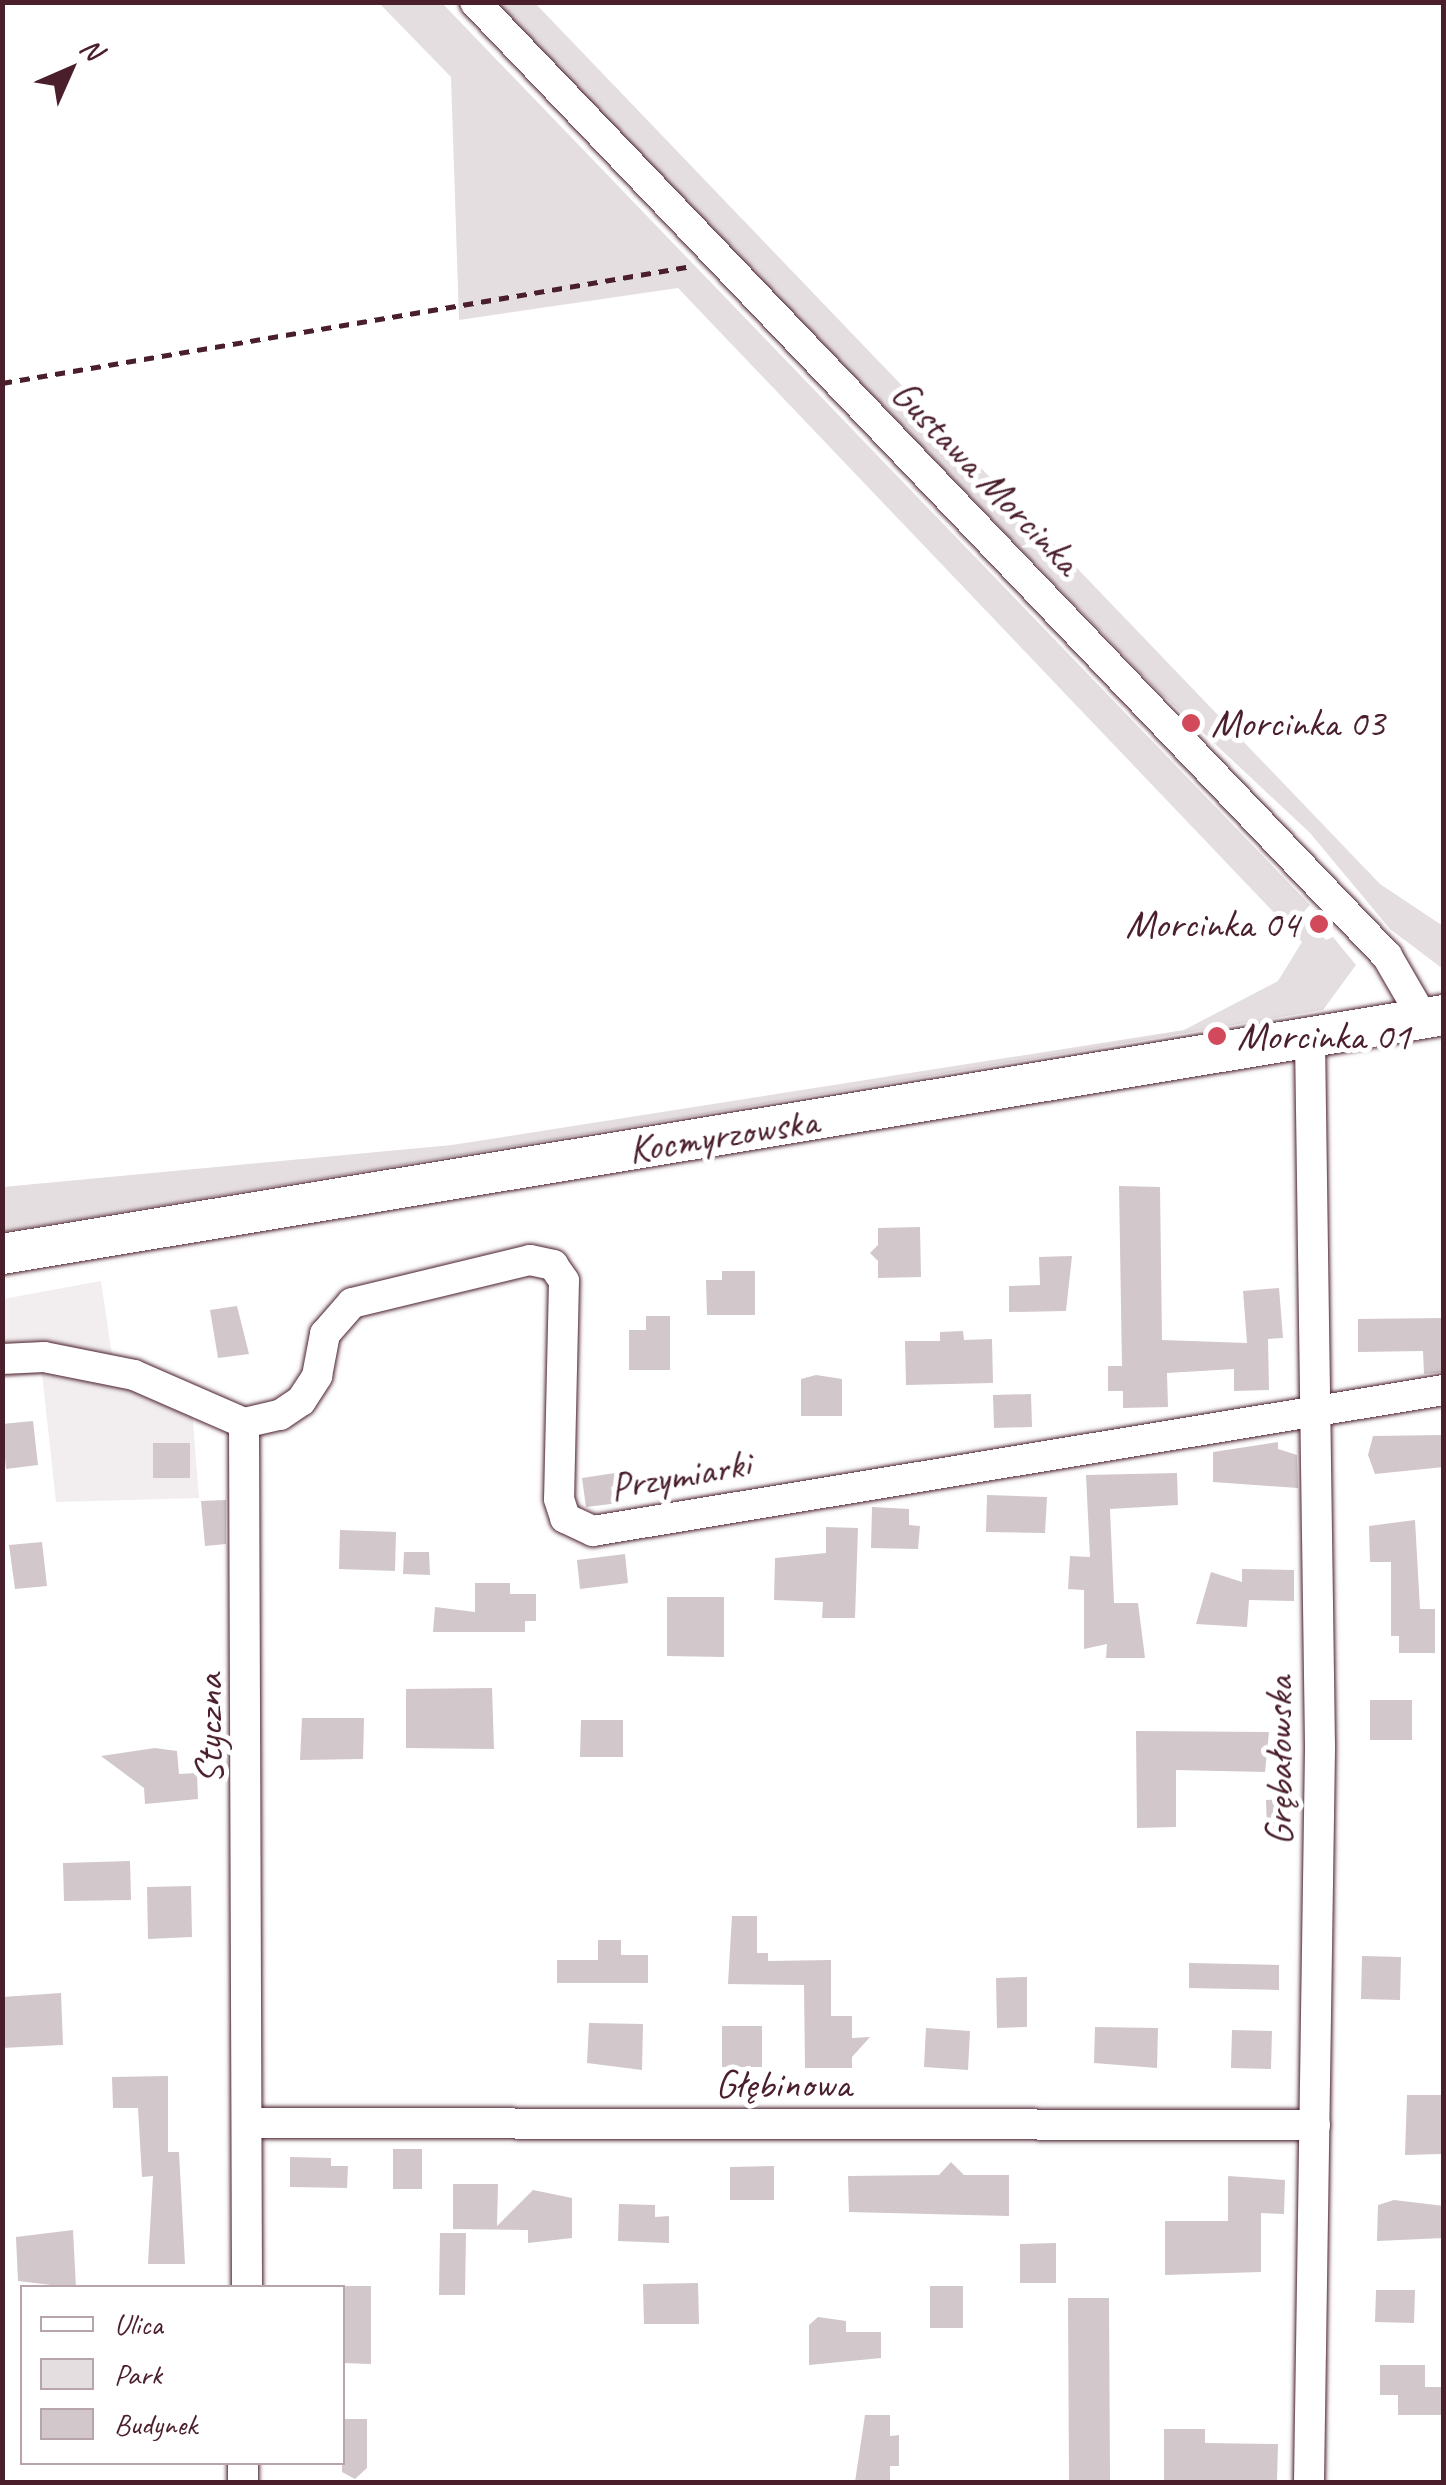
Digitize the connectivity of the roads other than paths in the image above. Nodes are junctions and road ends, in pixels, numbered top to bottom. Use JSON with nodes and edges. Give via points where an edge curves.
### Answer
{"nodes":[{"id":1,"x":475,"y":2,"type":"edge"},
{"id":2,"x":1433,"y":1017,"type":"edge"},
{"id":3,"x":1310,"y":1039,"type":"junction"},
{"id":4,"x":2,"y":1254,"type":"edge"},
{"id":5,"x":2,"y":1360,"type":"edge"},
{"id":6,"x":1444,"y":1390,"type":"edge"},
{"id":7,"x":1318,"y":1408,"type":"junction"},
{"id":8,"x":244,"y":1423,"type":"junction"},
{"id":9,"x":250,"y":2123,"type":"junction"},
{"id":10,"x":1315,"y":2125,"type":"junction"},
{"id":11,"x":247,"y":2285,"type":"edge"},
{"id":12,"x":1309,"y":2482,"type":"edge"}],
"edges":[{"from":1,"to":2,"type":"street","name":"Gustawa Morcinka","via":[[1387,956]]},
{"from":2,"to":3,"type":"main road","name":"Kocmyrzowska"},
{"from":3,"to":4,"type":"main road","name":"Kocmyrzowska"},
{"from":3,"to":7,"type":"street","name":"Grębałowska"},
{"from":5,"to":8,"type":"street","via":[[44,1357],[134,1376]]},
{"from":6,"to":7,"type":"street","name":"Przymiarki"},
{"from":7,"to":8,"type":"street","name":"Przymiarki","via":[[594,1531],[564,1518],[560,1499],[564,1281],[552,1265],[530,1260],[352,1302],[325,1334],[317,1376],[301,1401],[280,1415]]},
{"from":7,"to":10,"type":"street","name":"Grębałowska"},
{"from":8,"to":9,"type":"street","name":"Styczna"},
{"from":9,"to":10,"type":"street","name":"Głębinowa"},
{"from":9,"to":11,"type":"street","name":"Styczna"},
{"from":10,"to":12,"type":"street","name":"Grębałowska"}]}
